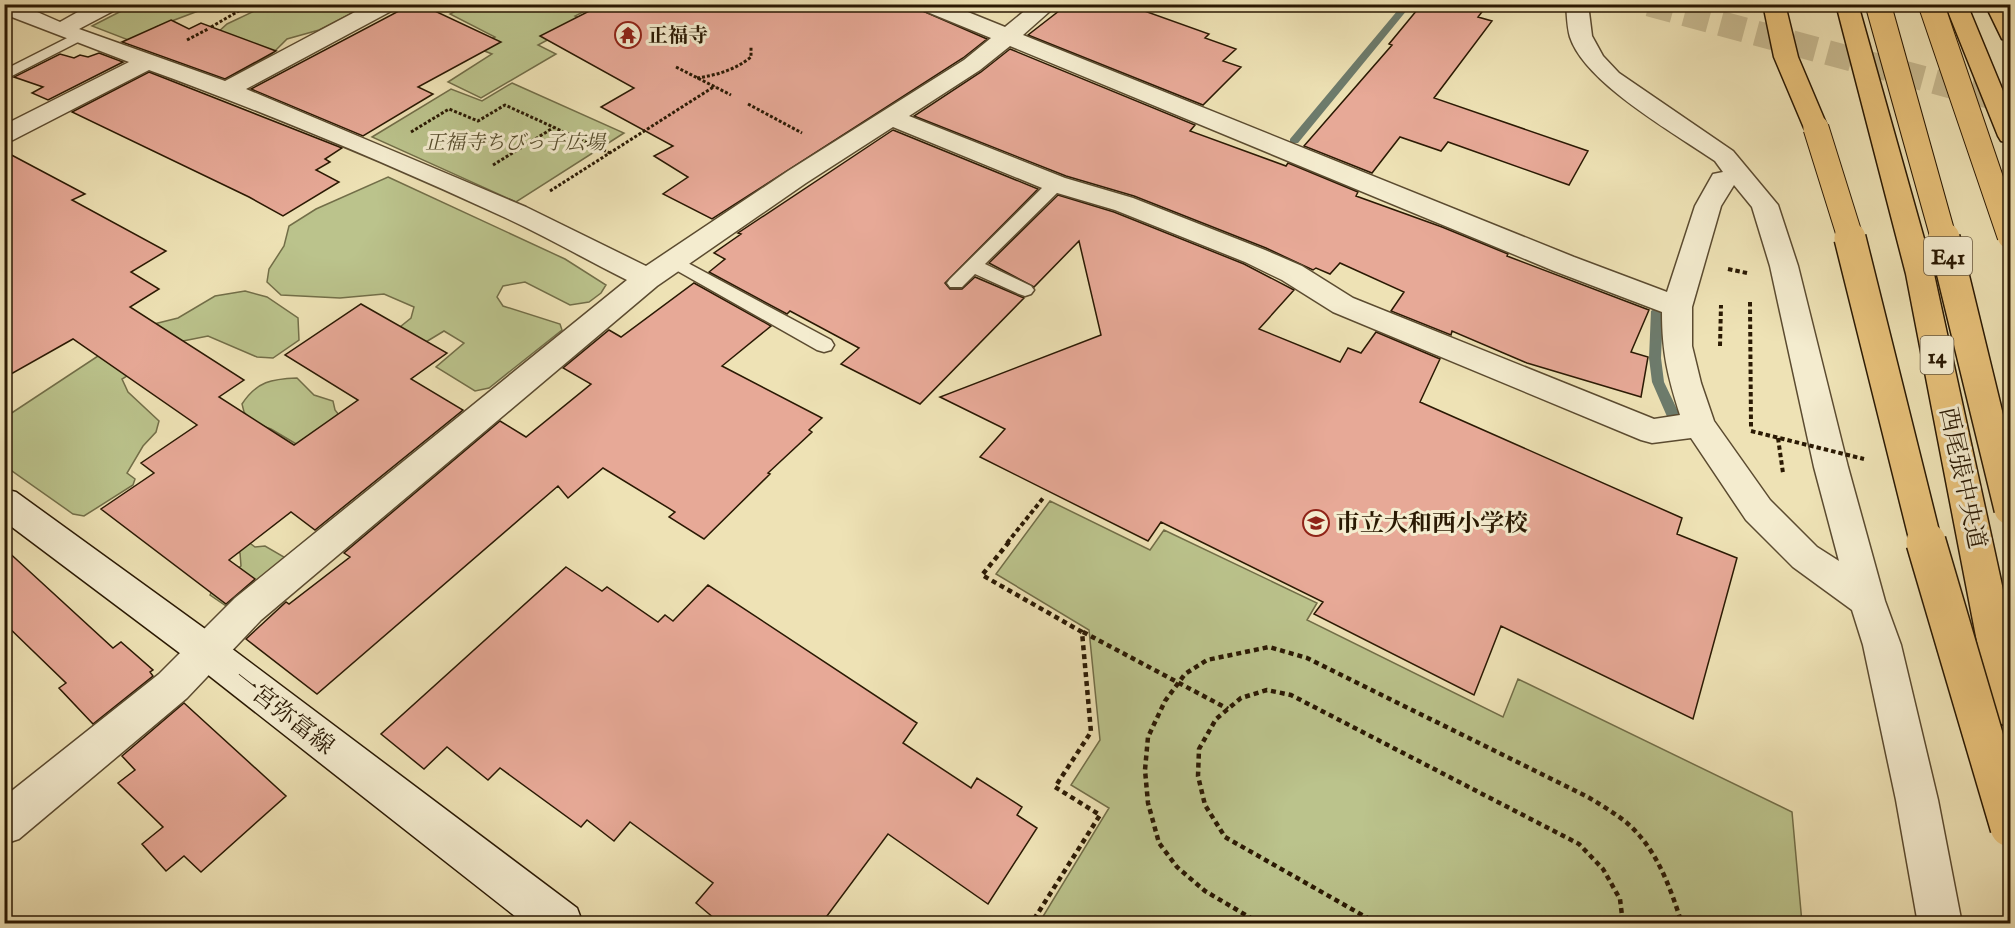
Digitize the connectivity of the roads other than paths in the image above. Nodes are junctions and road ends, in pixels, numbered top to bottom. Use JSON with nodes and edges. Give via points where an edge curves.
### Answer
{"nodes":[{"id":1,"x":109,"y":4,"type":"edge"},
{"id":2,"x":387,"y":4,"type":"edge"},
{"id":3,"x":928,"y":4,"type":"edge"},
{"id":4,"x":1047,"y":4,"type":"edge"},
{"id":5,"x":1774,"y":4,"type":"edge"},
{"id":6,"x":1847,"y":4,"type":"edge"},
{"id":7,"x":1878,"y":4,"type":"edge"},
{"id":8,"x":1931,"y":4,"type":"edge"},
{"id":9,"x":1956,"y":4,"type":"edge"},
{"id":10,"x":1996,"y":4,"type":"edge"},
{"id":11,"x":1576,"y":5,"type":"edge"},
{"id":12,"x":4,"y":6,"type":"edge"},
{"id":13,"x":70,"y":33,"type":"junction"},
{"id":14,"x":2010,"y":34,"type":"edge"},
{"id":15,"x":1008,"y":38,"type":"junction"},
{"id":16,"x":150,"y":61,"type":"junction"},
{"id":17,"x":4,"y":76,"type":"edge"},
{"id":18,"x":227,"y":90,"type":"junction"},
{"id":19,"x":891,"y":117,"type":"junction"},
{"id":20,"x":4,"y":135,"type":"edge"},
{"id":21,"x":2010,"y":136,"type":"edge"},
{"id":22,"x":1740,"y":176,"type":"junction"},
{"id":23,"x":1056,"y":184,"type":"junction"},
{"id":24,"x":2010,"y":236,"type":"edge"},
{"id":25,"x":673,"y":261,"type":"junction"},
{"id":26,"x":973,"y":266,"type":"junction"},
{"id":27,"x":647,"y":279,"type":"junction"},
{"id":28,"x":956,"y":283,"type":"dead end"},
{"id":29,"x":1025,"y":290,"type":"dead end"},
{"id":30,"x":1677,"y":307,"type":"junction"},
{"id":31,"x":824,"y":345,"type":"dead end"},
{"id":32,"x":1699,"y":424,"type":"junction"},
{"id":33,"x":4,"y":502,"type":"edge"},
{"id":34,"x":2010,"y":509,"type":"edge"},
{"id":35,"x":1868,"y":601,"type":"junction"},
{"id":36,"x":206,"y":651,"type":"junction"},
{"id":37,"x":2010,"y":709,"type":"edge"},
{"id":38,"x":4,"y":824,"type":"edge"},
{"id":39,"x":2010,"y":827,"type":"edge"},
{"id":40,"x":561,"y":924,"type":"edge"},
{"id":41,"x":1940,"y":924,"type":"edge"}],
"edges":[{"from":1,"to":13,"type":"street"},
{"from":2,"to":18,"type":"street"},
{"from":3,"to":15,"type":"street"},
{"from":4,"to":15,"type":"street"},
{"from":5,"to":39,"type":"main road","bridge":true,"via":[[1786,57],[1816,128],[1849,233],[1922,529]]},
{"from":6,"to":37,"type":"main road","name":"西尾張中央道","number":"14","via":[[1920,274]]},
{"from":7,"to":34,"type":"main road","number":"E41","bridge":true,"via":[[1937,209]]},
{"from":8,"to":24,"type":"main road","bridge":true},
{"from":9,"to":21,"type":"main road"},
{"from":10,"to":14,"type":"main road"},
{"from":11,"to":22,"type":"street","via":[[1581,36],[1599,66],[1724,156]]},
{"from":12,"to":13,"type":"street"},
{"from":13,"to":16,"type":"street"},
{"from":13,"to":17,"type":"lane"},
{"from":15,"to":19,"type":"street"},
{"from":15,"to":30,"type":"street"},
{"from":16,"to":18,"type":"street"},
{"from":16,"to":20,"type":"street"},
{"from":18,"to":27,"type":"street","via":[[517,213]]},
{"from":19,"to":23,"type":"street"},
{"from":19,"to":25,"type":"street"},
{"from":22,"to":30,"type":"street","via":[[1722,180],[1708,206]]},
{"from":22,"to":35,"type":"street","via":[[1765,205],[1784,266],[1831,467]]},
{"from":23,"to":26,"type":"lane"},
{"from":23,"to":32,"type":"street","via":[[1124,204],[1255,256],[1343,304],[1652,431]]},
{"from":25,"to":27,"type":"street"},
{"from":25,"to":31,"type":"lane"},
{"from":26,"to":28,"type":"lane"},
{"from":26,"to":29,"type":"lane"},
{"from":27,"to":36,"type":"street","via":[[248,609]]},
{"from":30,"to":32,"type":"street","via":[[1677,346]]},
{"from":32,"to":35,"type":"street","via":[[1758,510],[1805,557]]},
{"from":33,"to":36,"type":"street","name":"一宮弥富線"},
{"from":35,"to":41,"type":"street","via":[[1885,656]]},
{"from":36,"to":38,"type":"street","via":[[173,686]]},
{"from":36,"to":40,"type":"street","name":"一宮弥富線"}]}
